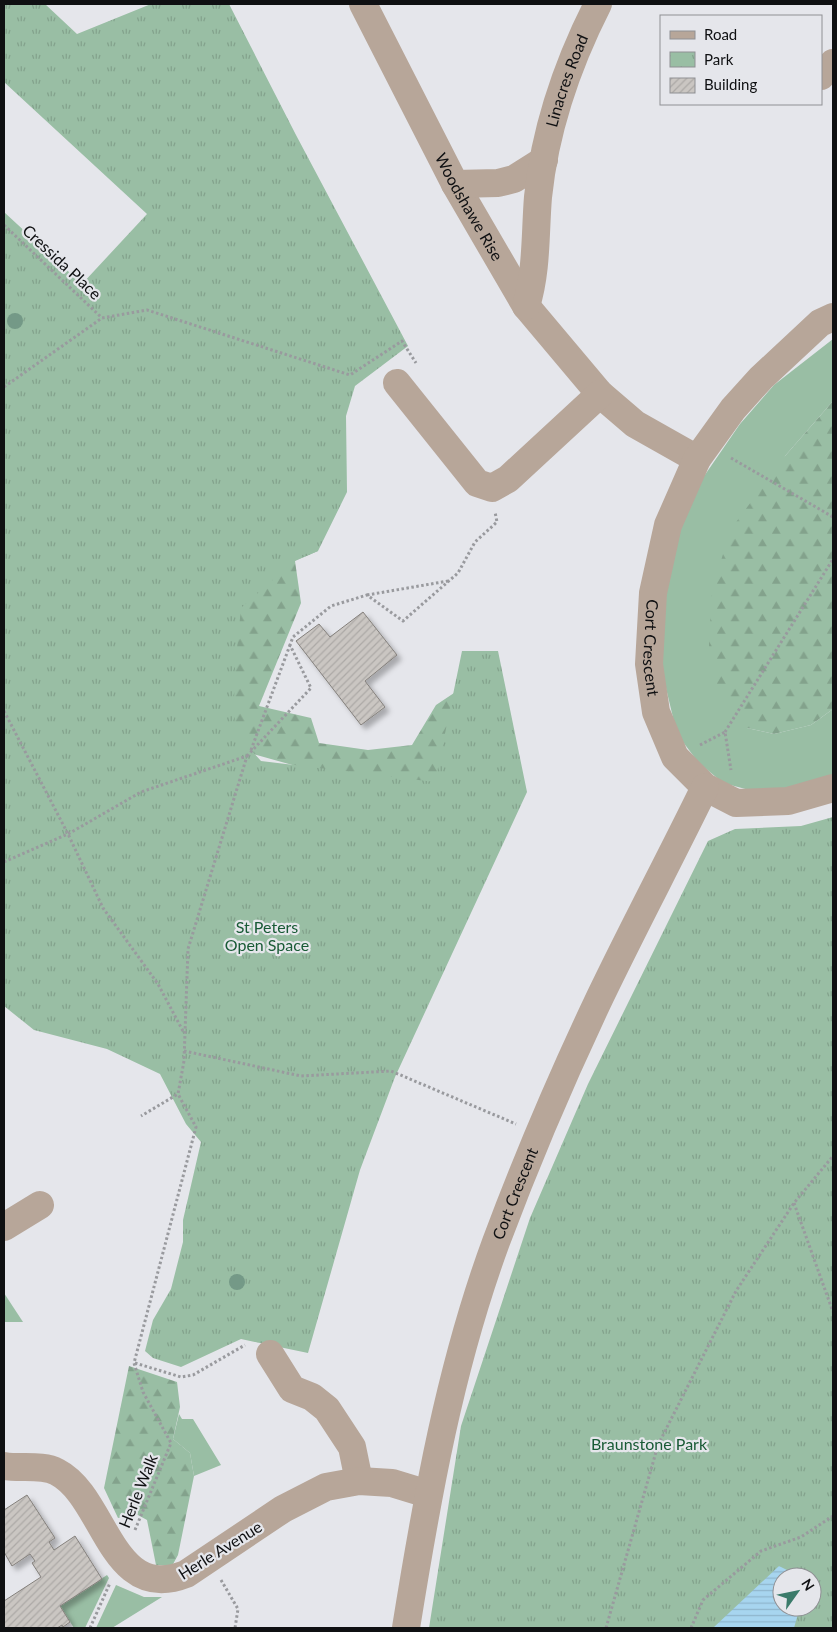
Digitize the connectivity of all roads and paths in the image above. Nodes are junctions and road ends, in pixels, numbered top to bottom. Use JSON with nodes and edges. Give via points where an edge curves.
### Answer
{"nodes":[{"id":1,"x":363,"y":4,"type":"edge"},
{"id":2,"x":598,"y":4,"type":"edge"},
{"id":3,"x":833,"y":63,"type":"edge"},
{"id":4,"x":822,"y":75,"type":"edge"},
{"id":5,"x":544,"y":160,"type":"junction"},
{"id":6,"x":455,"y":184,"type":"junction"},
{"id":7,"x":4,"y":225,"type":"edge"},
{"id":8,"x":526,"y":306,"type":"junction"},
{"id":9,"x":833,"y":317,"type":"edge"},
{"id":10,"x":102,"y":318,"type":"junction"},
{"id":11,"x":417,"y":365,"type":"dead end"},
{"id":12,"x":397,"y":383,"type":"dead end"},
{"id":13,"x":4,"y":387,"type":"edge"},
{"id":14,"x":600,"y":394,"type":"junction"},
{"id":15,"x":703,"y":452,"type":"junction"},
{"id":16,"x":492,"y":488,"type":"junction"},
{"id":17,"x":833,"y":516,"type":"edge"},
{"id":18,"x":833,"y":559,"type":"edge"},
{"id":19,"x":449,"y":581,"type":"junction"},
{"id":20,"x":367,"y":594,"type":"junction"},
{"id":21,"x":290,"y":645,"type":"junction"},
{"id":22,"x":4,"y":711,"type":"edge"},
{"id":23,"x":725,"y":732,"type":"junction"},
{"id":24,"x":250,"y":753,"type":"junction"},
{"id":25,"x":247,"y":756,"type":"junction"},
{"id":26,"x":675,"y":757,"type":"junction"},
{"id":27,"x":705,"y":786,"type":"junction"},
{"id":28,"x":833,"y":788,"type":"edge"},
{"id":29,"x":736,"y":803,"type":"junction"},
{"id":30,"x":68,"y":834,"type":"junction"},
{"id":31,"x":4,"y":862,"type":"edge"},
{"id":32,"x":184,"y":1033,"type":"junction"},
{"id":33,"x":184,"y":1051,"type":"junction"},
{"id":34,"x":178,"y":1094,"type":"junction"},
{"id":35,"x":141,"y":1116,"type":"dead end"},
{"id":36,"x":539,"y":1134,"type":"junction"},
{"id":37,"x":833,"y":1156,"type":"edge"},
{"id":38,"x":794,"y":1203,"type":"junction"},
{"id":39,"x":40,"y":1205,"type":"dead end"},
{"id":40,"x":4,"y":1227,"type":"edge"},
{"id":41,"x":833,"y":1312,"type":"edge"},
{"id":42,"x":270,"y":1354,"type":"joint"},
{"id":43,"x":134,"y":1363,"type":"junction"},
{"id":44,"x":4,"y":1466,"type":"edge"},
{"id":45,"x":358,"y":1482,"type":"junction"},
{"id":46,"x":428,"y":1494,"type":"junction"},
{"id":47,"x":833,"y":1516,"type":"edge"},
{"id":48,"x":123,"y":1560,"type":"junction"},
{"id":49,"x":210,"y":1560,"type":"junction"},
{"id":50,"x":90,"y":1628,"type":"edge"},
{"id":51,"x":235,"y":1628,"type":"edge"},
{"id":52,"x":406,"y":1628,"type":"edge"},
{"id":53,"x":606,"y":1628,"type":"edge"},
{"id":54,"x":691,"y":1628,"type":"edge"}],
"edges":[{"from":1,"to":6,"type":"street","name":"Woodshawe Rise"},
{"from":2,"to":5,"type":"street","name":"Linacres Road","via":[[574,58],[555,113]]},
{"from":3,"to":4,"type":"street"},
{"from":5,"to":6,"type":"street","via":[[514,179]]},
{"from":5,"to":8,"type":"street","name":"Linacres Road","via":[[538,195],[533,283]]},
{"from":6,"to":8,"type":"street","name":"Woodshawe Rise"},
{"from":7,"to":10,"type":"path","name":"Cressida Place"},
{"from":8,"to":14,"type":"street","name":"Woodshawe Rise"},
{"from":9,"to":15,"type":"street","name":"Cort Crescent","via":[[820,323],[761,378],[733,408]]},
{"from":10,"to":11,"type":"path","via":[[147,310],[350,375],[402,341]]},
{"from":10,"to":13,"type":"path"},
{"from":12,"to":16,"type":"street","via":[[477,483]]},
{"from":14,"to":15,"type":"street","name":"Woodshawe Rise","via":[[635,424]]},
{"from":14,"to":16,"type":"street","via":[[508,479]]},
{"from":15,"to":17,"type":"path"},
{"from":15,"to":26,"type":"street","name":"Cort Crescent","via":[[668,525],[653,593],[649,664],[656,712]]},
{"from":16,"to":19,"type":"path","via":[[497,522],[475,542],[458,573]]},
{"from":18,"to":23,"type":"path"},
{"from":19,"to":20,"type":"path"},
{"from":19,"to":20,"type":"path","via":[[403,621]]},
{"from":20,"to":21,"type":"path","via":[[331,606],[293,637]]},
{"from":21,"to":24,"type":"path"},
{"from":21,"to":24,"type":"path","via":[[311,688]]},
{"from":22,"to":30,"type":"path"},
{"from":23,"to":26,"type":"path"},
{"from":23,"to":29,"type":"path"},
{"from":24,"to":25,"type":"path"},
{"from":25,"to":30,"type":"path","via":[[142,792]]},
{"from":25,"to":32,"type":"path","via":[[188,949]]},
{"from":26,"to":27,"type":"street","name":"Cort Crescent"},
{"from":27,"to":29,"type":"street","name":"Cort Crescent"},
{"from":27,"to":36,"type":"street","name":"Cort Crescent","via":[[600,996]]},
{"from":28,"to":29,"type":"street","via":[[788,801]]},
{"from":30,"to":31,"type":"path"},
{"from":30,"to":32,"type":"path","via":[[103,908],[158,984]]},
{"from":32,"to":33,"type":"path"},
{"from":33,"to":34,"type":"path"},
{"from":33,"to":36,"type":"path","via":[[301,1076],[391,1071]]},
{"from":34,"to":35,"type":"path"},
{"from":34,"to":43,"type":"path","via":[[196,1127]]},
{"from":36,"to":46,"type":"street","name":"Cort Crescent","via":[[496,1243],[456,1370]]},
{"from":37,"to":38,"type":"path"},
{"from":38,"to":41,"type":"path"},
{"from":38,"to":53,"type":"path","via":[[736,1291],[658,1445]]},
{"from":39,"to":40,"type":"street"},
{"from":42,"to":43,"type":"path","via":[[244,1344],[193,1375],[181,1377]]},
{"from":42,"to":45,"type":"street","via":[[292,1388],[312,1397],[327,1409],[352,1447]]},
{"from":43,"to":48,"type":"path","name":"Herle Walk","via":[[142,1392],[171,1443]]},
{"from":44,"to":48,"type":"street","name":"Herle Avenue","via":[[57,1471],[77,1489]]},
{"from":45,"to":46,"type":"street","name":"Herle Avenue","via":[[392,1483]]},
{"from":45,"to":49,"type":"street","name":"Herle Avenue","via":[[326,1487],[283,1509]]},
{"from":46,"to":52,"type":"street","name":"Cort Crescent"},
{"from":47,"to":54,"type":"path","via":[[801,1537],[761,1551],[703,1600]]},
{"from":48,"to":49,"type":"street","name":"Herle Avenue","via":[[144,1575],[173,1580]]},
{"from":48,"to":50,"type":"path","name":"Herle Walk"},
{"from":49,"to":51,"type":"path","via":[[238,1609]]}]}
